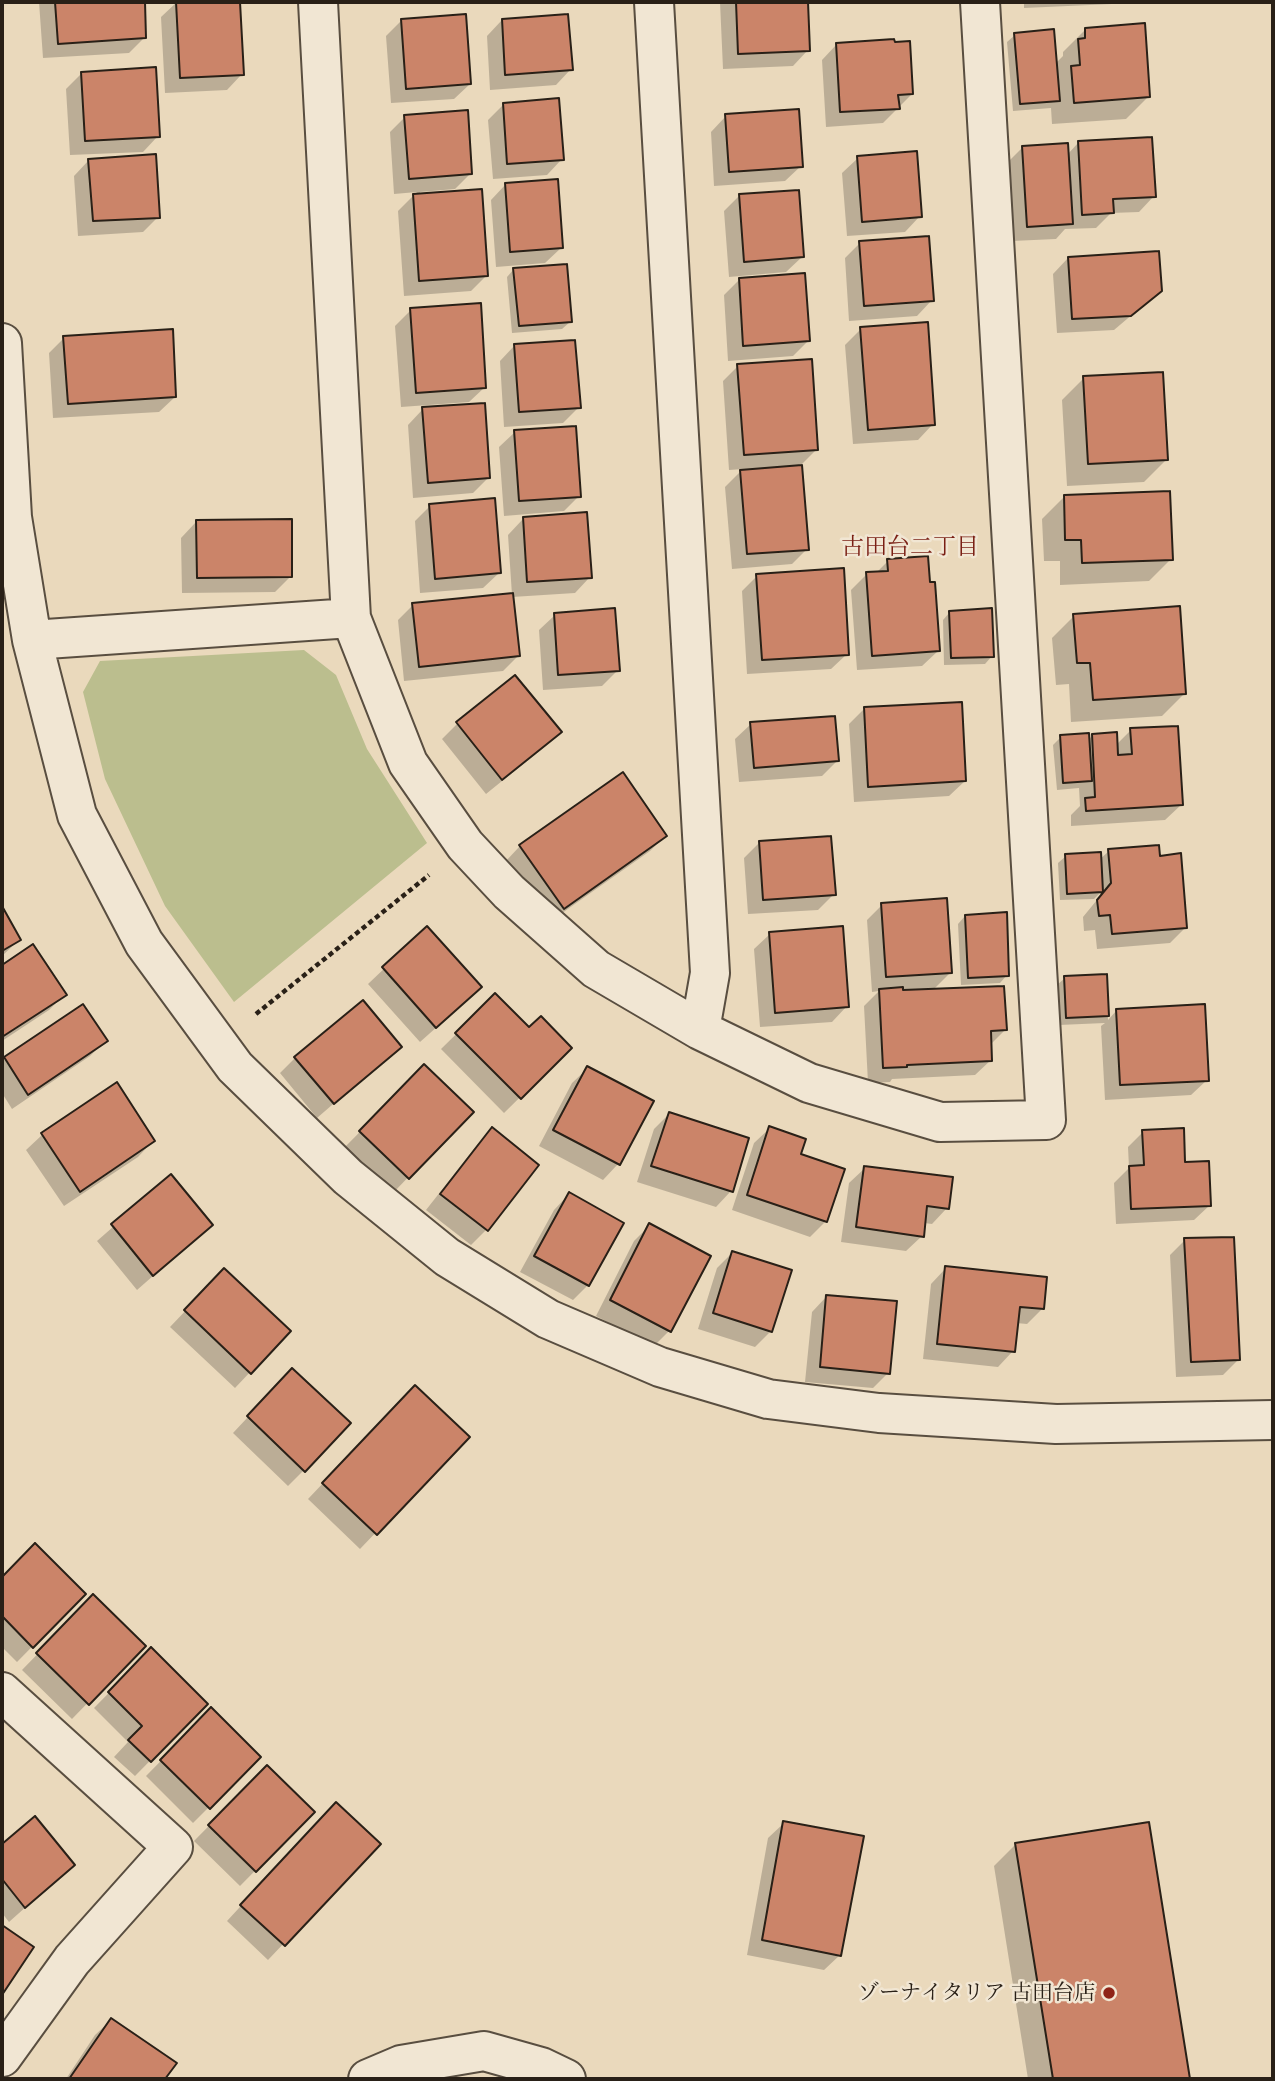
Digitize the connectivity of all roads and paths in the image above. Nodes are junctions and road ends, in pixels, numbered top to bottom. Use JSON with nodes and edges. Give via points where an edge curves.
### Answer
{"nodes":[{"id":1,"x":318,"y":2,"type":"edge"},
{"id":2,"x":654,"y":2,"type":"edge"},
{"id":3,"x":981,"y":2,"type":"edge"},
{"id":4,"x":2,"y":343,"type":"edge"},
{"id":5,"x":351,"y":618,"type":"junction"},
{"id":6,"x":32,"y":640,"type":"junction"},
{"id":7,"x":465,"y":845,"type":"junction"},
{"id":8,"x":250,"y":1019,"type":"dead end"},
{"id":9,"x":700,"y":1030,"type":"junction"},
{"id":10,"x":1273,"y":1420,"type":"edge"},
{"id":11,"x":2,"y":1692,"type":"edge"},
{"id":12,"x":2,"y":2057,"type":"edge"},
{"id":13,"x":368,"y":2079,"type":"edge"},
{"id":14,"x":566,"y":2079,"type":"edge"}],
"edges":[{"from":1,"to":5,"type":"street"},
{"from":2,"to":9,"type":"street","via":[[710,973]]},
{"from":3,"to":9,"type":"street","via":[[1046,1120],[940,1122],[808,1083]]},
{"from":4,"to":6,"type":"street","via":[[12,517]]},
{"from":5,"to":6,"type":"street"},
{"from":5,"to":7,"type":"street","via":[[408,763]]},
{"from":6,"to":10,"type":"street","via":[[77,815],[144,943],[235,1067],[348,1177],[447,1257],[548,1319],[660,1367],[768,1399],[879,1413],[1056,1424]]},
{"from":7,"to":8,"type":"path"},
{"from":7,"to":9,"type":"street","via":[[509,892],[597,970]]},
{"from":11,"to":12,"type":"street","via":[[173,1847],[72,1960]]},
{"from":13,"to":14,"type":"street","via":[[401,2065],[484,2051]]}]}
